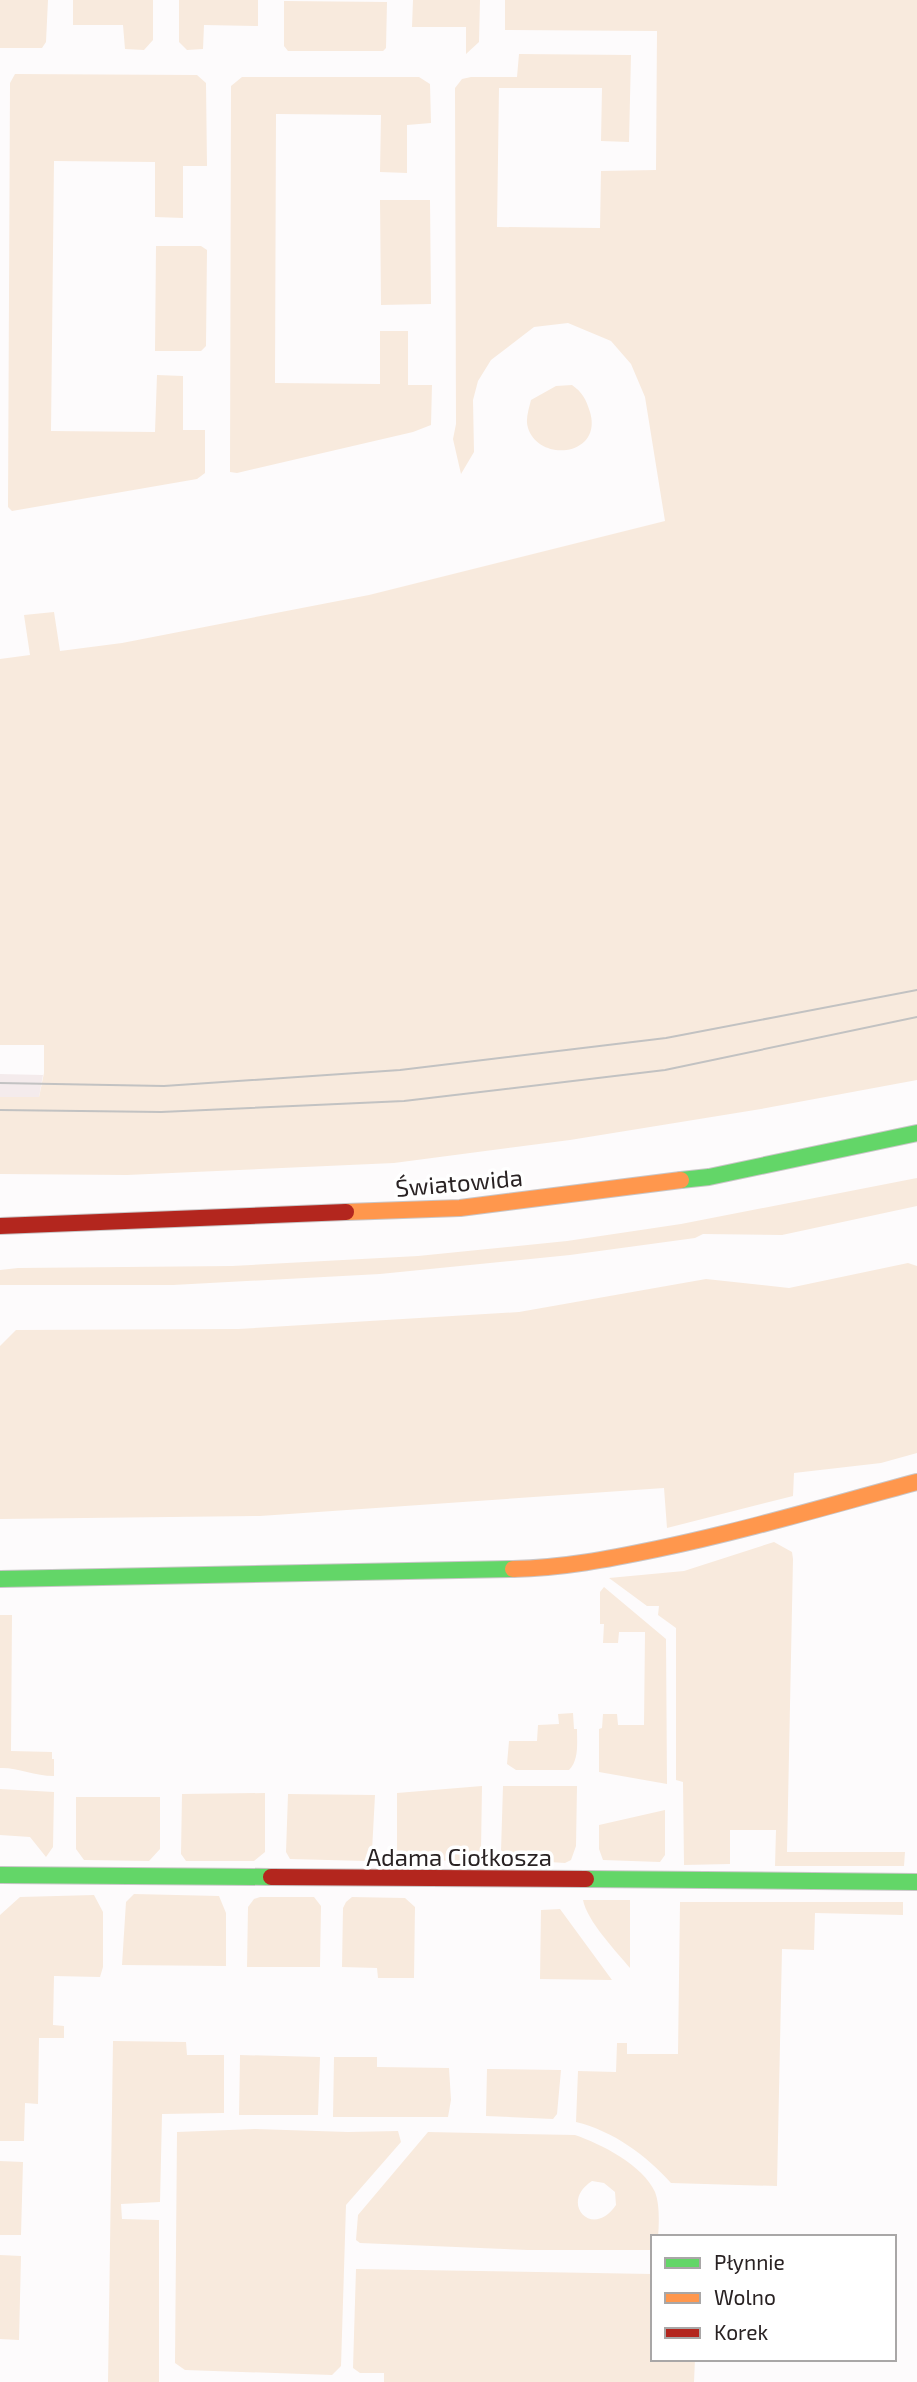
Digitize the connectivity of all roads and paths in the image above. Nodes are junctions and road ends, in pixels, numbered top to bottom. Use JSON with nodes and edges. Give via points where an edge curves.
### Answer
{"nodes":[{"id":1,"x":917,"y":1133,"type":"edge"},
{"id":2,"x":0,"y":1226,"type":"edge"},
{"id":3,"x":915,"y":1483,"type":"edge"},
{"id":4,"x":0,"y":1579,"type":"edge"},
{"id":5,"x":0,"y":1875,"type":"edge"},
{"id":6,"x":917,"y":1882,"type":"edge"}],
"edges":[{"from":1,"to":2,"type":"street","name":"Światowida","via":[[709,1177],[460,1208]]},
{"from":3,"to":4,"type":"street","via":[[709,1538],[547,1568]]},
{"from":5,"to":6,"type":"street","name":"Adama Ciołkosza"}]}
